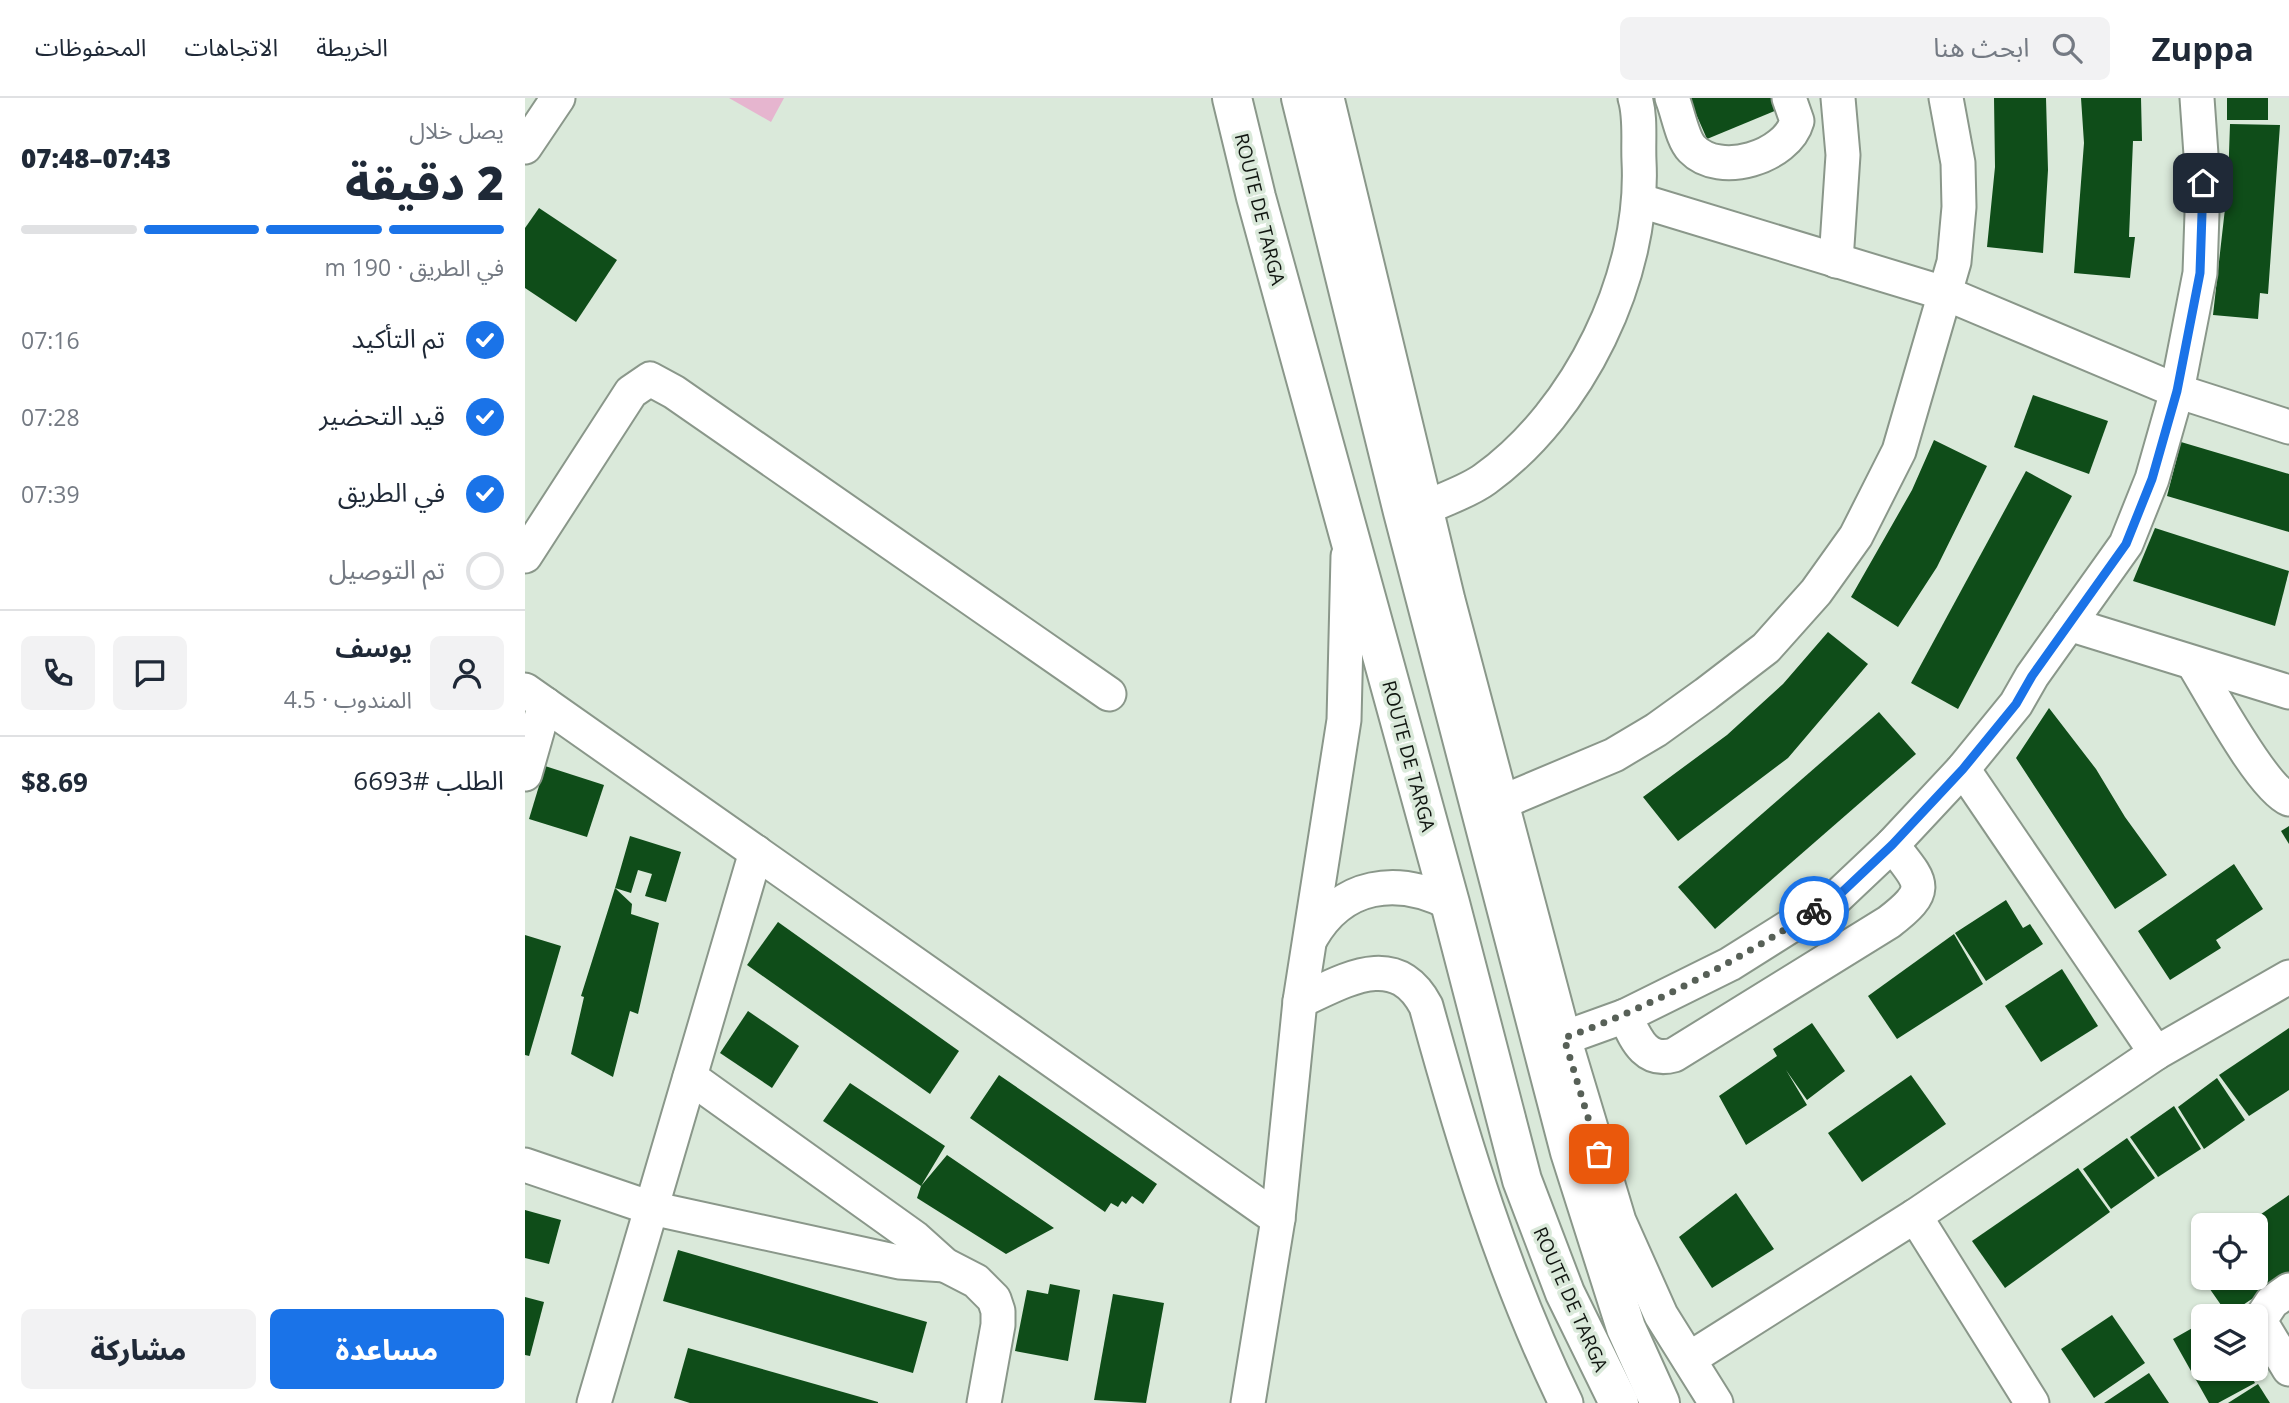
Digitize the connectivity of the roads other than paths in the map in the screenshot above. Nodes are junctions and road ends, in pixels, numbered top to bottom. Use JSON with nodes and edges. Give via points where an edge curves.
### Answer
{"nodes":[{"id":1,"x":558,"y":98,"type":"edge"},
{"id":2,"x":1232,"y":98,"type":"edge"},
{"id":3,"x":1301,"y":98,"type":"edge"},
{"id":4,"x":1327,"y":98,"type":"edge"},
{"id":5,"x":1635,"y":98,"type":"edge"},
{"id":6,"x":1672,"y":98,"type":"edge"},
{"id":7,"x":1790,"y":98,"type":"edge"},
{"id":8,"x":1838,"y":98,"type":"edge"},
{"id":9,"x":1946,"y":98,"type":"edge"},
{"id":10,"x":2197,"y":98,"type":"edge"},
{"id":11,"x":525,"y":147,"type":"edge"},
{"id":12,"x":1641,"y":201,"type":"junction"},
{"id":13,"x":1836,"y":261,"type":"junction"},
{"id":14,"x":1947,"y":294,"type":"junction"},
{"id":15,"x":2177,"y":391,"type":"junction"},
{"id":16,"x":2289,"y":427,"type":"edge"},
{"id":17,"x":1428,"y":507,"type":"junction"},
{"id":18,"x":1349,"y":536,"type":"junction"},
{"id":19,"x":525,"y":555,"type":"edge"},
{"id":20,"x":2069,"y":624,"type":"junction"},
{"id":21,"x":2193,"y":663,"type":"junction"},
{"id":22,"x":2289,"y":692,"type":"edge"},
{"id":23,"x":1109,"y":694,"type":"dead end"},
{"id":24,"x":535,"y":697,"type":"edge"},
{"id":25,"x":1963,"y":769,"type":"junction"},
{"id":26,"x":525,"y":774,"type":"edge"},
{"id":27,"x":2289,"y":799,"type":"edge"},
{"id":28,"x":1500,"y":803,"type":"junction"},
{"id":29,"x":1892,"y":845,"type":"junction"},
{"id":30,"x":756,"y":852,"type":"junction"},
{"id":31,"x":1450,"y":903,"type":"junction"},
{"id":32,"x":1308,"y":943,"type":"junction"},
{"id":33,"x":2289,"y":977,"type":"edge"},
{"id":34,"x":1300,"y":1001,"type":"junction"},
{"id":35,"x":1625,"y":1016,"type":"junction"},
{"id":36,"x":1564,"y":1038,"type":"junction"},
{"id":37,"x":2156,"y":1054,"type":"junction"},
{"id":38,"x":690,"y":1077,"type":"junction"},
{"id":39,"x":525,"y":1165,"type":"edge"},
{"id":40,"x":651,"y":1208,"type":"junction"},
{"id":41,"x":1915,"y":1216,"type":"junction"},
{"id":42,"x":1277,"y":1219,"type":"junction"},
{"id":43,"x":944,"y":1265,"type":"junction"},
{"id":44,"x":2289,"y":1290,"type":"edge"},
{"id":45,"x":1689,"y":1359,"type":"junction"},
{"id":46,"x":2289,"y":1369,"type":"edge"},
{"id":47,"x":594,"y":1403,"type":"edge"},
{"id":48,"x":984,"y":1403,"type":"edge"},
{"id":49,"x":1248,"y":1403,"type":"edge"},
{"id":50,"x":1566,"y":1403,"type":"edge"},
{"id":51,"x":1619,"y":1403,"type":"edge"},
{"id":52,"x":1660,"y":1403,"type":"edge"},
{"id":53,"x":1716,"y":1403,"type":"edge"},
{"id":54,"x":2032,"y":1403,"type":"edge"}],
"edges":[{"from":1,"to":11,"type":"street"},
{"from":2,"to":18,"type":"main road","name":"ROUTE DE TARGA"},
{"from":3,"to":52,"type":"main road","name":"ROUTE DE TARGA","via":[[1412,549],[1570,1152],[1626,1328]]},
{"from":4,"to":17,"type":"street"},
{"from":5,"to":12,"type":"street"},
{"from":6,"to":7,"type":"street","via":[[1691,148],[1721,164],[1751,159],[1787,141],[1797,121]]},
{"from":8,"to":13,"type":"street","via":[[1843,155]]},
{"from":9,"to":14,"type":"street","via":[[1958,163],[1959,207]]},
{"from":10,"to":15,"type":"street","via":[[2203,183],[2200,273]]},
{"from":12,"to":13,"type":"street"},
{"from":12,"to":17,"type":"street","via":[[1620,295],[1568,391],[1524,444],[1484,480]]},
{"from":13,"to":14,"type":"street"},
{"from":14,"to":15,"type":"street"},
{"from":14,"to":28,"type":"street","via":[[1899,451],[1856,536],[1817,592],[1766,648],[1656,730],[1614,755]]},
{"from":15,"to":16,"type":"street"},
{"from":15,"to":20,"type":"street","via":[[2152,479],[2126,544]]},
{"from":17,"to":28,"type":"street"},
{"from":18,"to":31,"type":"main road","name":"ROUTE DE TARGA"},
{"from":18,"to":32,"type":"street","via":[[1345,720]]},
{"from":19,"to":23,"type":"street","via":[[631,391],[650,379]]},
{"from":20,"to":21,"type":"street"},
{"from":20,"to":25,"type":"street","via":[[2016,704]]},
{"from":21,"to":22,"type":"street"},
{"from":21,"to":27,"type":"street","via":[[2265,778],[2280,796]]},
{"from":24,"to":26,"type":"street"},
{"from":24,"to":30,"type":"street"},
{"from":25,"to":29,"type":"street"},
{"from":25,"to":37,"type":"street"},
{"from":28,"to":36,"type":"street"},
{"from":29,"to":35,"type":"street","via":[[1838,896],[1799,921],[1730,964]]},
{"from":29,"to":35,"type":"street","via":[[1918,878],[1918,891],[1911,905],[1889,922],[1674,1055],[1661,1059],[1645,1052]]},
{"from":30,"to":38,"type":"street"},
{"from":30,"to":42,"type":"street"},
{"from":31,"to":32,"type":"street","via":[[1406,887],[1361,893],[1322,918]]},
{"from":31,"to":51,"type":"main road","name":"ROUTE DE TARGA","via":[[1523,1180],[1565,1293]]},
{"from":32,"to":34,"type":"street"},
{"from":33,"to":37,"type":"street"},
{"from":34,"to":42,"type":"street"},
{"from":34,"to":50,"type":"street","via":[[1370,973],[1397,976],[1417,990],[1426,1006],[1510,1276]]},
{"from":35,"to":36,"type":"street"},
{"from":36,"to":45,"type":"street","via":[[1619,1221],[1661,1315]]},
{"from":37,"to":41,"type":"street"},
{"from":38,"to":40,"type":"street"},
{"from":38,"to":43,"type":"street","via":[[915,1238]]},
{"from":39,"to":40,"type":"street"},
{"from":40,"to":43,"type":"street","via":[[899,1262]]},
{"from":40,"to":47,"type":"street"},
{"from":41,"to":45,"type":"street"},
{"from":41,"to":54,"type":"street"},
{"from":42,"to":49,"type":"street"},
{"from":43,"to":48,"type":"street","via":[[986,1289],[998,1311]]},
{"from":44,"to":46,"type":"street","via":[[2272,1302],[2262,1317]]},
{"from":45,"to":53,"type":"street"}]}
